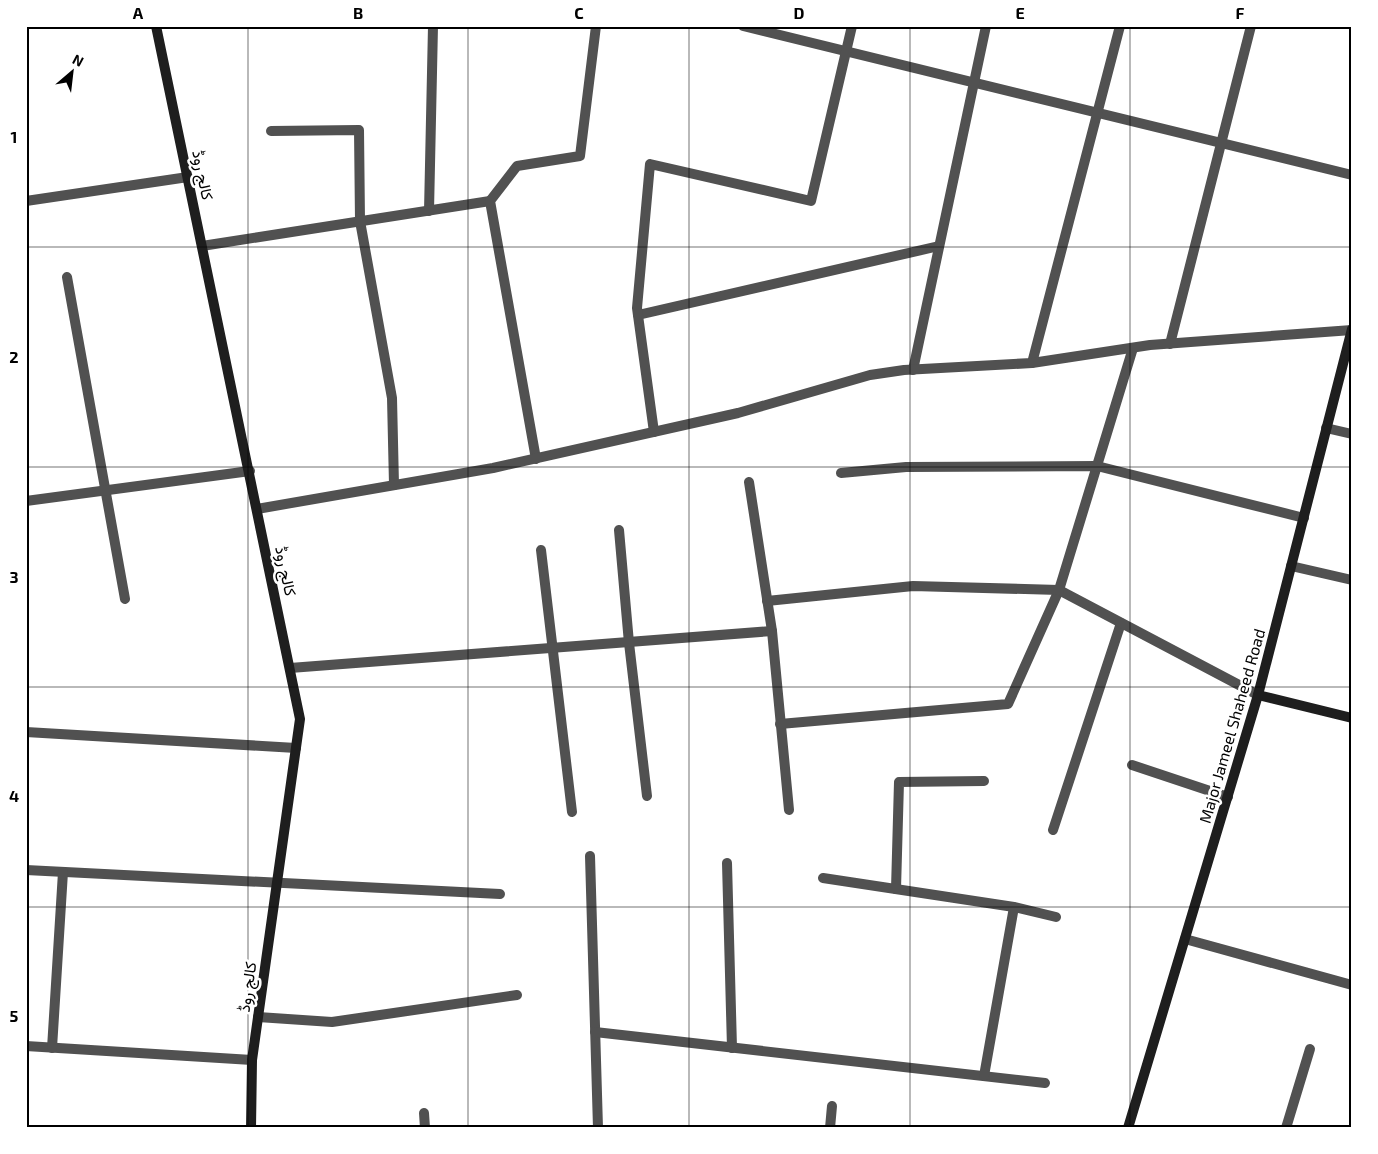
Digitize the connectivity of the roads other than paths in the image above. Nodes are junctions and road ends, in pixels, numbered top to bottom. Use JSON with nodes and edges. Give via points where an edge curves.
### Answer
{"nodes":[{"id":1,"x":156,"y":26,"type":"edge"},
{"id":2,"x":433,"y":26,"type":"edge"},
{"id":3,"x":596,"y":26,"type":"edge"},
{"id":4,"x":743,"y":26,"type":"edge"},
{"id":5,"x":852,"y":26,"type":"edge"},
{"id":6,"x":986,"y":26,"type":"edge"},
{"id":7,"x":1120,"y":26,"type":"edge"},
{"id":8,"x":1251,"y":26,"type":"edge"},
{"id":9,"x":846,"y":52,"type":"junction"},
{"id":10,"x":974,"y":83,"type":"junction"},
{"id":11,"x":1097,"y":113,"type":"junction"},
{"id":12,"x":271,"y":132,"type":"dead end"},
{"id":13,"x":1221,"y":143,"type":"junction"},
{"id":14,"x":1352,"y":175,"type":"edge"},
{"id":15,"x":188,"y":177,"type":"junction"},
{"id":16,"x":26,"y":201,"type":"edge"},
{"id":17,"x":490,"y":201,"type":"junction"},
{"id":18,"x":430,"y":211,"type":"junction"},
{"id":19,"x":360,"y":221,"type":"junction"},
{"id":20,"x":202,"y":246,"type":"junction"},
{"id":21,"x":940,"y":246,"type":"junction"},
{"id":22,"x":67,"y":277,"type":"dead end"},
{"id":23,"x":638,"y":315,"type":"junction"},
{"id":24,"x":1352,"y":330,"type":"edge"},
{"id":25,"x":1170,"y":344,"type":"junction"},
{"id":26,"x":1133,"y":348,"type":"junction"},
{"id":27,"x":1032,"y":363,"type":"junction"},
{"id":28,"x":913,"y":370,"type":"junction"},
{"id":29,"x":1326,"y":428,"type":"junction"},
{"id":30,"x":654,"y":432,"type":"junction"},
{"id":31,"x":1352,"y":434,"type":"edge"},
{"id":32,"x":536,"y":458,"type":"junction"},
{"id":33,"x":1097,"y":466,"type":"junction"},
{"id":34,"x":250,"y":471,"type":"junction"},
{"id":35,"x":841,"y":473,"type":"dead end"},
{"id":36,"x":749,"y":482,"type":"dead end"},
{"id":37,"x":394,"y":485,"type":"junction"},
{"id":38,"x":104,"y":490,"type":"junction"},
{"id":39,"x":26,"y":501,"type":"edge"},
{"id":40,"x":257,"y":509,"type":"junction"},
{"id":41,"x":1304,"y":518,"type":"junction"},
{"id":42,"x":619,"y":530,"type":"dead end"},
{"id":43,"x":541,"y":550,"type":"dead end"},
{"id":44,"x":1291,"y":566,"type":"junction"},
{"id":45,"x":1352,"y":580,"type":"edge"},
{"id":46,"x":1059,"y":590,"type":"junction"},
{"id":47,"x":125,"y":599,"type":"dead end"},
{"id":48,"x":767,"y":601,"type":"junction"},
{"id":49,"x":1121,"y":624,"type":"junction"},
{"id":50,"x":772,"y":631,"type":"junction"},
{"id":51,"x":629,"y":643,"type":"junction"},
{"id":52,"x":552,"y":649,"type":"junction"},
{"id":53,"x":290,"y":668,"type":"junction"},
{"id":54,"x":1258,"y":696,"type":"junction"},
{"id":55,"x":1352,"y":718,"type":"edge"},
{"id":56,"x":780,"y":724,"type":"junction"},
{"id":57,"x":26,"y":732,"type":"edge"},
{"id":58,"x":296,"y":748,"type":"junction"},
{"id":59,"x":1132,"y":765,"type":"dead end"},
{"id":60,"x":984,"y":781,"type":"dead end"},
{"id":61,"x":647,"y":796,"type":"dead end"},
{"id":62,"x":1228,"y":797,"type":"junction"},
{"id":63,"x":788,"y":810,"type":"dead end"},
{"id":64,"x":572,"y":812,"type":"dead end"},
{"id":65,"x":1053,"y":830,"type":"dead end"},
{"id":66,"x":590,"y":856,"type":"dead end"},
{"id":67,"x":727,"y":863,"type":"dead end"},
{"id":68,"x":26,"y":870,"type":"edge"},
{"id":69,"x":63,"y":872,"type":"junction"},
{"id":70,"x":823,"y":878,"type":"dead end"},
{"id":71,"x":276,"y":883,"type":"junction"},
{"id":72,"x":896,"y":889,"type":"junction"},
{"id":73,"x":500,"y":894,"type":"dead end"},
{"id":74,"x":1014,"y":907,"type":"junction"},
{"id":75,"x":1056,"y":917,"type":"dead end"},
{"id":76,"x":1185,"y":939,"type":"junction"},
{"id":77,"x":1352,"y":985,"type":"edge"},
{"id":78,"x":516,"y":995,"type":"dead end"},
{"id":79,"x":258,"y":1018,"type":"junction"},
{"id":80,"x":595,"y":1032,"type":"junction"},
{"id":81,"x":26,"y":1046,"type":"edge"},
{"id":82,"x":52,"y":1048,"type":"junction"},
{"id":83,"x":732,"y":1048,"type":"junction"},
{"id":84,"x":1310,"y":1049,"type":"dead end"},
{"id":85,"x":252,"y":1060,"type":"junction"},
{"id":86,"x":984,"y":1076,"type":"junction"},
{"id":87,"x":1045,"y":1083,"type":"dead end"},
{"id":88,"x":832,"y":1106,"type":"dead end"},
{"id":89,"x":424,"y":1113,"type":"dead end"},
{"id":90,"x":1130,"y":1127,"type":"edge"},
{"id":91,"x":252,"y":1128,"type":"edge"},
{"id":92,"x":425,"y":1128,"type":"edge"},
{"id":93,"x":598,"y":1128,"type":"edge"},
{"id":94,"x":830,"y":1128,"type":"edge"},
{"id":95,"x":1286,"y":1128,"type":"edge"}],
"edges":[{"from":1,"to":15,"type":"street","name":"کالج روڈ"},
{"from":2,"to":18,"type":"street"},
{"from":3,"to":17,"type":"street","via":[[580,156],[517,166]]},
{"from":4,"to":9,"type":"street"},
{"from":5,"to":9,"type":"street"},
{"from":6,"to":10,"type":"street"},
{"from":7,"to":11,"type":"street"},
{"from":8,"to":13,"type":"street"},
{"from":9,"to":10,"type":"street"},
{"from":9,"to":23,"type":"street","via":[[811,201],[650,164]]},
{"from":10,"to":11,"type":"street"},
{"from":10,"to":21,"type":"street"},
{"from":11,"to":13,"type":"street"},
{"from":11,"to":27,"type":"street"},
{"from":12,"to":19,"type":"street","via":[[358,130]]},
{"from":13,"to":14,"type":"street"},
{"from":13,"to":25,"type":"street"},
{"from":15,"to":16,"type":"street"},
{"from":15,"to":20,"type":"street","name":"کالج روڈ"},
{"from":17,"to":18,"type":"street"},
{"from":17,"to":32,"type":"street"},
{"from":18,"to":19,"type":"street"},
{"from":19,"to":20,"type":"street"},
{"from":19,"to":37,"type":"street","via":[[392,398]]},
{"from":20,"to":34,"type":"street","name":"کالج روڈ"},
{"from":21,"to":23,"type":"street"},
{"from":21,"to":28,"type":"street"},
{"from":22,"to":38,"type":"street"},
{"from":23,"to":30,"type":"street"},
{"from":24,"to":25,"type":"street"},
{"from":24,"to":29,"type":"street","name":"Major Jameel Shaheed Road"},
{"from":25,"to":26,"type":"street"},
{"from":26,"to":27,"type":"street"},
{"from":26,"to":33,"type":"street"},
{"from":27,"to":28,"type":"street"},
{"from":28,"to":30,"type":"street","via":[[870,375],[738,413]]},
{"from":29,"to":31,"type":"street"},
{"from":29,"to":41,"type":"street","name":"Major Jameel Shaheed Road"},
{"from":30,"to":32,"type":"street"},
{"from":32,"to":37,"type":"street"},
{"from":33,"to":35,"type":"street","via":[[906,466]]},
{"from":33,"to":41,"type":"street"},
{"from":33,"to":46,"type":"street"},
{"from":34,"to":38,"type":"street"},
{"from":34,"to":40,"type":"street","name":"کالج روڈ"},
{"from":36,"to":48,"type":"street"},
{"from":37,"to":40,"type":"street"},
{"from":38,"to":39,"type":"street"},
{"from":38,"to":47,"type":"street"},
{"from":40,"to":53,"type":"street","name":"کالج روڈ"},
{"from":41,"to":44,"type":"street","name":"Major Jameel Shaheed Road"},
{"from":42,"to":51,"type":"street"},
{"from":43,"to":52,"type":"street"},
{"from":44,"to":45,"type":"street"},
{"from":44,"to":54,"type":"street","name":"Major Jameel Shaheed Road"},
{"from":46,"to":48,"type":"street","via":[[913,586]]},
{"from":46,"to":49,"type":"street"},
{"from":46,"to":56,"type":"street","via":[[1008,704]]},
{"from":48,"to":50,"type":"street"},
{"from":49,"to":54,"type":"street"},
{"from":49,"to":65,"type":"street"},
{"from":50,"to":51,"type":"street"},
{"from":50,"to":56,"type":"street"},
{"from":51,"to":52,"type":"street"},
{"from":51,"to":61,"type":"street"},
{"from":52,"to":53,"type":"street"},
{"from":52,"to":64,"type":"street"},
{"from":53,"to":58,"type":"street","name":"کالج روڈ","via":[[300,719]]},
{"from":54,"to":55,"type":"street"},
{"from":54,"to":62,"type":"street","name":"Major Jameel Shaheed Road"},
{"from":56,"to":63,"type":"street"},
{"from":57,"to":58,"type":"street"},
{"from":58,"to":71,"type":"street","name":"کالج روڈ"},
{"from":59,"to":62,"type":"street"},
{"from":60,"to":72,"type":"street","via":[[899,782]]},
{"from":62,"to":76,"type":"street","name":"Major Jameel Shaheed Road"},
{"from":66,"to":80,"type":"street"},
{"from":67,"to":83,"type":"street"},
{"from":68,"to":69,"type":"street"},
{"from":69,"to":71,"type":"street"},
{"from":69,"to":82,"type":"street"},
{"from":70,"to":72,"type":"street"},
{"from":71,"to":73,"type":"street"},
{"from":71,"to":79,"type":"street","name":"کالج روڈ"},
{"from":72,"to":74,"type":"street"},
{"from":74,"to":75,"type":"street"},
{"from":74,"to":86,"type":"street"},
{"from":76,"to":77,"type":"street"},
{"from":76,"to":90,"type":"street","name":"Major Jameel Shaheed Road"},
{"from":78,"to":79,"type":"street","via":[[332,1022]]},
{"from":79,"to":85,"type":"street","name":"کالج روڈ"},
{"from":80,"to":83,"type":"street"},
{"from":80,"to":93,"type":"street"},
{"from":81,"to":82,"type":"street"},
{"from":82,"to":85,"type":"street"},
{"from":83,"to":86,"type":"street"},
{"from":84,"to":95,"type":"street"},
{"from":85,"to":91,"type":"street","name":"کالج روڈ"},
{"from":86,"to":87,"type":"street"},
{"from":88,"to":94,"type":"street"},
{"from":89,"to":92,"type":"street"}]}
